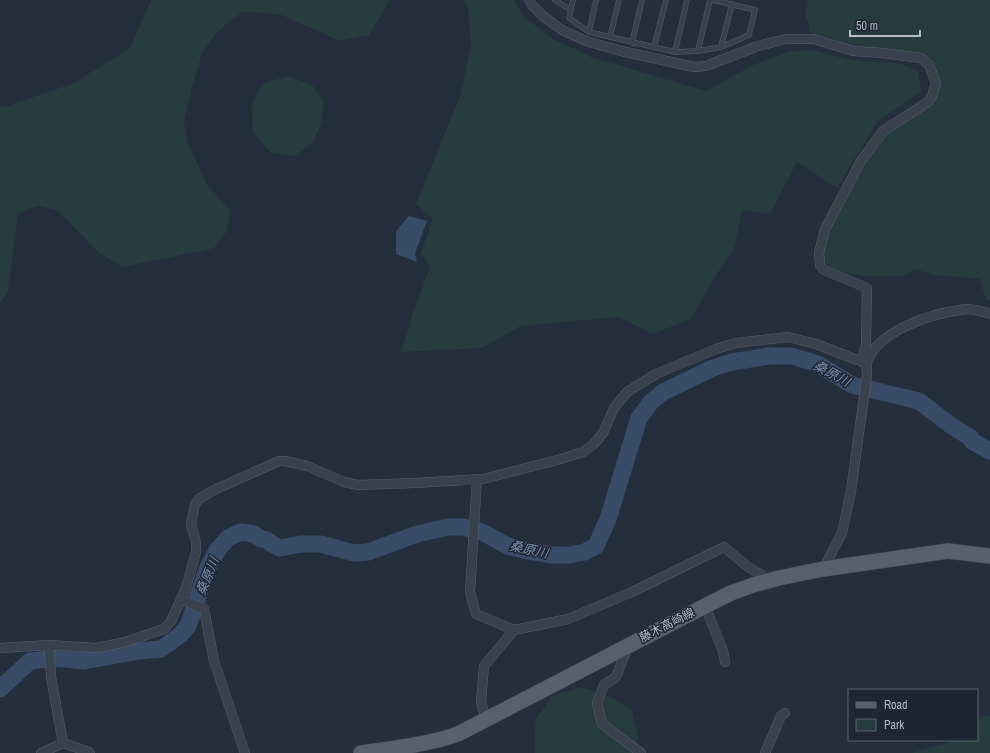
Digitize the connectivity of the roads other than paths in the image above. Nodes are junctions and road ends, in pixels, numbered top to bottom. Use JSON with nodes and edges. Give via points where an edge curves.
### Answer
{"nodes":[{"id":1,"x":529,"y":0,"type":"edge"},
{"id":2,"x":555,"y":0,"type":"edge"},
{"id":3,"x":573,"y":0,"type":"edge"},
{"id":4,"x":596,"y":0,"type":"edge"},
{"id":5,"x":619,"y":0,"type":"edge"},
{"id":6,"x":642,"y":0,"type":"edge"},
{"id":7,"x":666,"y":0,"type":"edge"},
{"id":8,"x":687,"y":0,"type":"edge"},
{"id":9,"x":712,"y":0,"type":"edge"},
{"id":10,"x":732,"y":4,"type":"junction"},
{"id":11,"x":571,"y":10,"type":"junction"},
{"id":12,"x":589,"y":32,"type":"junction"},
{"id":13,"x":610,"y":38,"type":"junction"},
{"id":14,"x":632,"y":43,"type":"junction"},
{"id":15,"x":654,"y":47,"type":"junction"},
{"id":16,"x":721,"y":47,"type":"junction"},
{"id":17,"x":698,"y":51,"type":"junction"},
{"id":18,"x":675,"y":52,"type":"junction"},
{"id":19,"x":990,"y":314,"type":"edge"},
{"id":20,"x":865,"y":362,"type":"junction"},
{"id":21,"x":477,"y":479,"type":"junction"},
{"id":22,"x":990,"y":556,"type":"edge"},
{"id":23,"x":823,"y":569,"type":"junction"},
{"id":24,"x":763,"y":582,"type":"junction"},
{"id":25,"x":181,"y":599,"type":"junction"},
{"id":26,"x":705,"y":606,"type":"junction"},
{"id":27,"x":514,"y":630,"type":"junction"},
{"id":28,"x":49,"y":645,"type":"junction"},
{"id":29,"x":628,"y":645,"type":"junction"},
{"id":30,"x":0,"y":648,"type":"edge"},
{"id":31,"x":725,"y":662,"type":"dead end"},
{"id":32,"x":785,"y":713,"type":"dead end"},
{"id":33,"x":486,"y":719,"type":"junction"},
{"id":34,"x":63,"y":743,"type":"junction"},
{"id":35,"x":41,"y":753,"type":"edge"},
{"id":36,"x":90,"y":753,"type":"edge"},
{"id":37,"x":245,"y":753,"type":"edge"},
{"id":38,"x":361,"y":753,"type":"edge"},
{"id":39,"x":640,"y":753,"type":"edge"},
{"id":40,"x":765,"y":753,"type":"edge"}],
"edges":[{"from":1,"to":20,"type":"street","via":[[543,16],[562,30],[586,41],[694,67],[706,66],[758,46],[786,39],[814,39],[853,51],[921,58],[929,65],[936,83],[932,96],[928,102],[884,131],[861,161],[825,229],[819,253],[820,265],[824,270],[867,288]]},
{"from":2,"to":11,"type":"lane"},
{"from":3,"to":11,"type":"lane"},
{"from":4,"to":12,"type":"lane"},
{"from":5,"to":13,"type":"lane"},
{"from":6,"to":14,"type":"lane"},
{"from":7,"to":15,"type":"lane"},
{"from":8,"to":18,"type":"lane"},
{"from":9,"to":10,"type":"lane"},
{"from":9,"to":17,"type":"lane"},
{"from":10,"to":16,"type":"lane"},
{"from":10,"to":16,"type":"lane","via":[[755,10],[748,35]]},
{"from":11,"to":12,"type":"lane","via":[[569,18]]},
{"from":12,"to":13,"type":"lane"},
{"from":13,"to":14,"type":"lane"},
{"from":14,"to":15,"type":"lane"},
{"from":15,"to":18,"type":"lane"},
{"from":16,"to":17,"type":"lane"},
{"from":17,"to":18,"type":"lane"},
{"from":19,"to":20,"type":"street","via":[[967,309],[910,323],[885,338]]},
{"from":20,"to":21,"type":"street","via":[[788,337],[736,343],[716,349],[656,374],[627,392],[614,408],[604,433],[583,452]]},
{"from":20,"to":23,"type":"street","via":[[867,376],[851,491],[842,533]]},
{"from":21,"to":25,"type":"street","via":[[358,485],[344,482],[307,466],[279,461],[212,491],[195,504],[191,524],[196,552]]},
{"from":21,"to":27,"type":"street","via":[[470,592],[476,614]]},
{"from":22,"to":23,"type":"main road","name":"藤木高崎線","via":[[948,552]]},
{"from":23,"to":24,"type":"main road","name":"藤木高崎線"},
{"from":24,"to":26,"type":"main road","name":"藤木高崎線","via":[[731,593]]},
{"from":24,"to":27,"type":"street","via":[[762,574],[748,567],[724,548],[568,619]]},
{"from":25,"to":28,"type":"street","via":[[171,621],[164,629],[97,648]]},
{"from":25,"to":37,"type":"street","via":[[204,609],[214,661]]},
{"from":26,"to":29,"type":"main road","name":"藤木高崎線"},
{"from":26,"to":31,"type":"street"},
{"from":27,"to":33,"type":"street","via":[[484,666],[481,702]]},
{"from":28,"to":30,"type":"street"},
{"from":28,"to":34,"type":"street","via":[[51,677]]},
{"from":29,"to":33,"type":"main road","name":"藤木高崎線"},
{"from":29,"to":39,"type":"street","via":[[616,677],[604,686],[597,703],[602,724]]},
{"from":32,"to":40,"type":"street","via":[[781,716]]},
{"from":33,"to":38,"type":"main road","name":"藤木高崎線","via":[[438,741]]},
{"from":34,"to":35,"type":"street"},
{"from":34,"to":36,"type":"street"}]}
